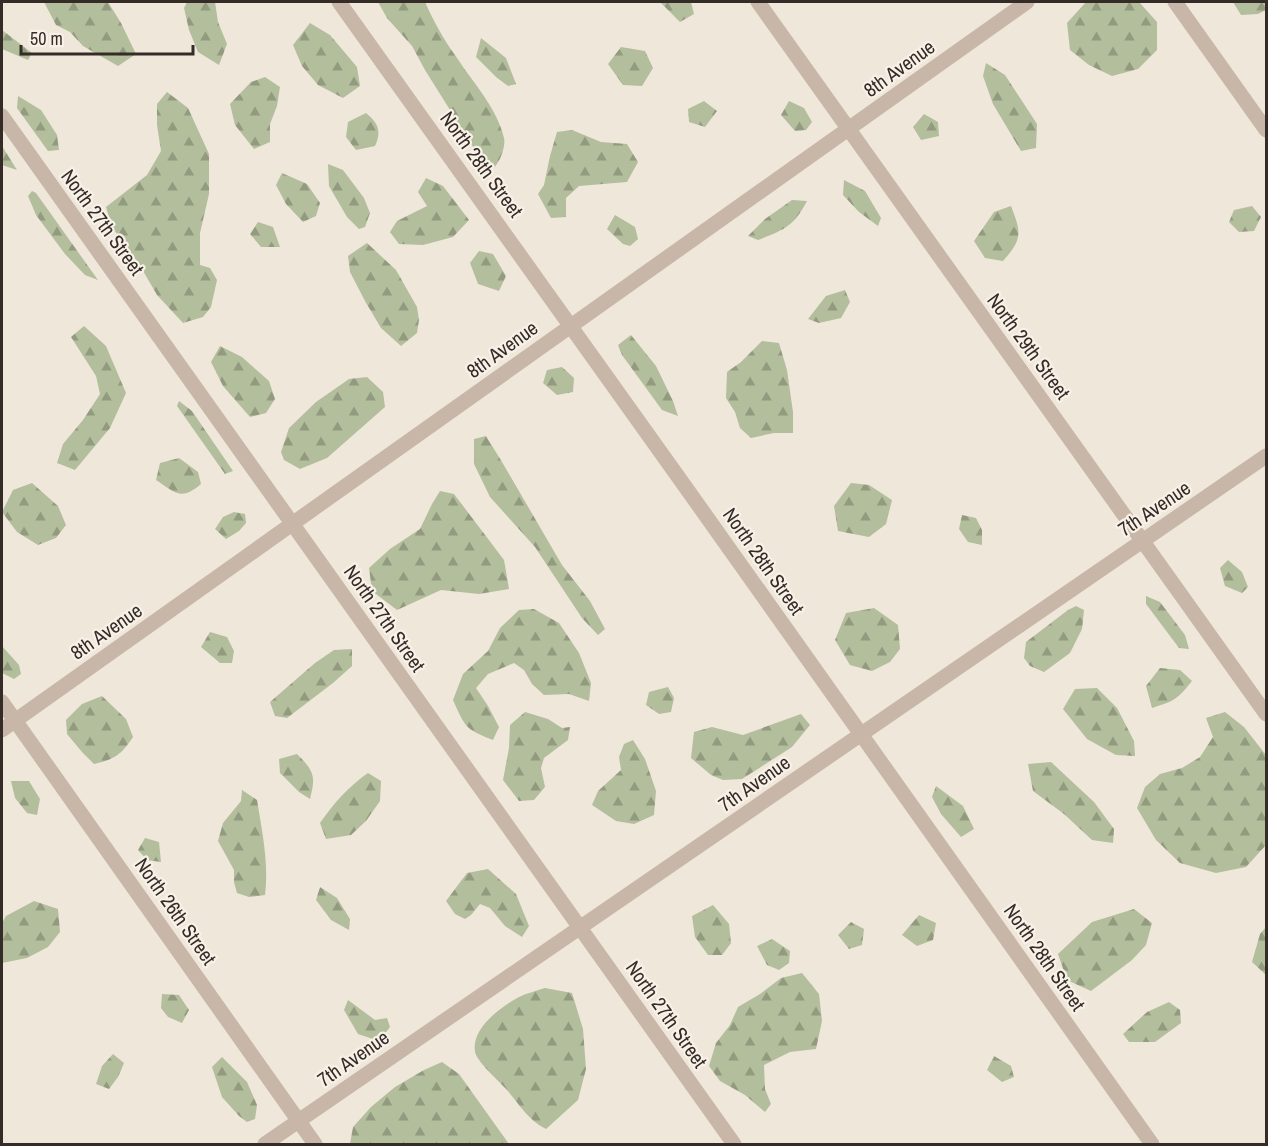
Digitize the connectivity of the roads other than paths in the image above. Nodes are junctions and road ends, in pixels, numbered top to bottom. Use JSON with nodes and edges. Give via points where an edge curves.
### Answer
{"nodes":[{"id":1,"x":339,"y":2,"type":"edge"},
{"id":2,"x":758,"y":2,"type":"edge"},
{"id":3,"x":1027,"y":2,"type":"edge"},
{"id":4,"x":1175,"y":2,"type":"edge"},
{"id":5,"x":2,"y":116,"type":"edge"},
{"id":6,"x":849,"y":130,"type":"junction"},
{"id":7,"x":1266,"y":130,"type":"edge"},
{"id":8,"x":572,"y":325,"type":"junction"},
{"id":9,"x":1266,"y":456,"type":"edge"},
{"id":10,"x":293,"y":524,"type":"junction"},
{"id":11,"x":1144,"y":541,"type":"junction"},
{"id":12,"x":2,"y":702,"type":"edge"},
{"id":13,"x":1266,"y":714,"type":"edge"},
{"id":14,"x":15,"y":721,"type":"junction"},
{"id":15,"x":2,"y":730,"type":"edge"},
{"id":16,"x":861,"y":735,"type":"junction"},
{"id":17,"x":580,"y":928,"type":"junction"},
{"id":18,"x":299,"y":1121,"type":"junction"},
{"id":19,"x":265,"y":1144,"type":"edge"},
{"id":20,"x":315,"y":1144,"type":"edge"},
{"id":21,"x":734,"y":1144,"type":"edge"},
{"id":22,"x":1152,"y":1144,"type":"edge"}],
"edges":[{"from":1,"to":8,"type":"street","name":"North 28th Street"},
{"from":2,"to":6,"type":"street","name":"North 29th Street"},
{"from":3,"to":6,"type":"street","name":"8th Avenue"},
{"from":4,"to":7,"type":"street"},
{"from":5,"to":10,"type":"street","name":"North 27th Street"},
{"from":6,"to":8,"type":"street","name":"8th Avenue"},
{"from":6,"to":11,"type":"street","name":"North 29th Street"},
{"from":8,"to":10,"type":"street","name":"8th Avenue"},
{"from":8,"to":16,"type":"street","name":"North 28th Street"},
{"from":9,"to":11,"type":"street","name":"7th Avenue"},
{"from":10,"to":14,"type":"street","name":"8th Avenue"},
{"from":10,"to":17,"type":"street","name":"North 27th Street"},
{"from":11,"to":13,"type":"street","name":"North 29th Street"},
{"from":11,"to":16,"type":"street","name":"7th Avenue"},
{"from":12,"to":14,"type":"street","name":"North 26th Street"},
{"from":14,"to":15,"type":"street","name":"8th Avenue"},
{"from":14,"to":18,"type":"street","name":"North 26th Street"},
{"from":16,"to":17,"type":"street","name":"7th Avenue"},
{"from":16,"to":22,"type":"street","name":"North 28th Street"},
{"from":17,"to":18,"type":"street","name":"7th Avenue"},
{"from":17,"to":21,"type":"street","name":"North 27th Street"},
{"from":18,"to":19,"type":"street","name":"7th Avenue"},
{"from":18,"to":20,"type":"street","name":"North 26th Street"}]}
